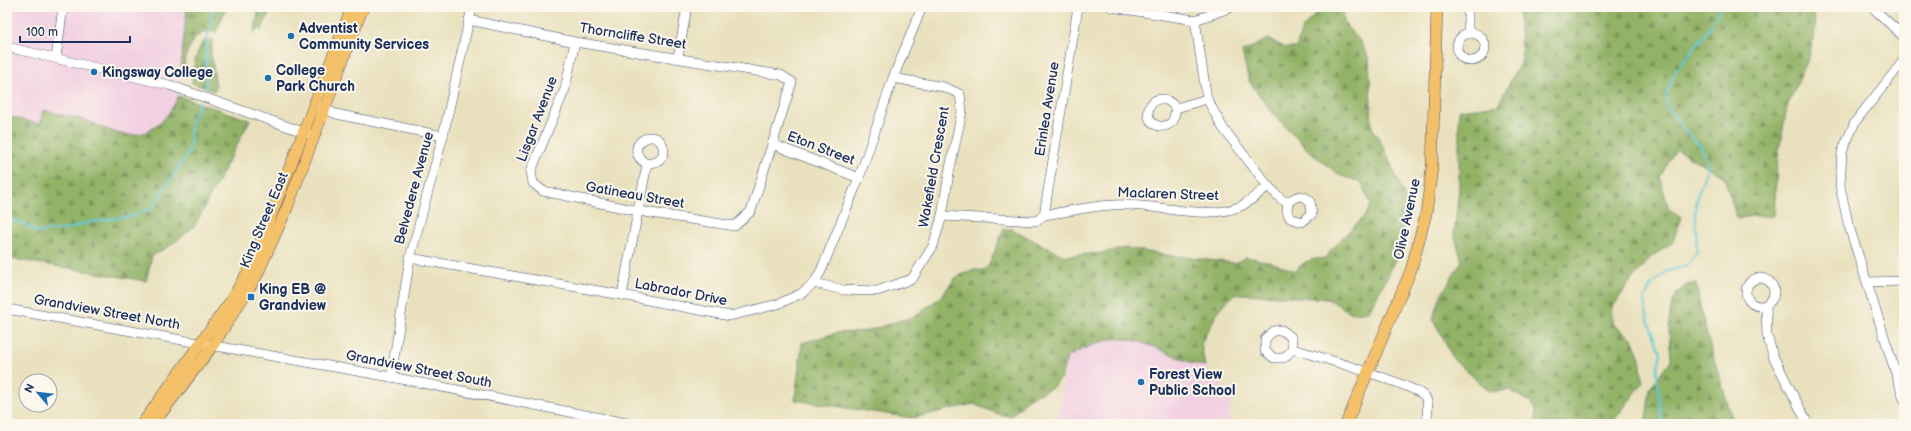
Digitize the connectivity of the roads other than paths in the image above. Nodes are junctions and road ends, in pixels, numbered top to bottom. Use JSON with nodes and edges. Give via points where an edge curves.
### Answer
{"nodes":[{"id":1,"x":63,"y":7,"type":"edge"},
{"id":2,"x":352,"y":7,"type":"edge"},
{"id":3,"x":363,"y":7,"type":"edge"},
{"id":4,"x":472,"y":7,"type":"edge"},
{"id":5,"x":687,"y":7,"type":"edge"},
{"id":6,"x":922,"y":7,"type":"edge"},
{"id":7,"x":1078,"y":7,"type":"edge"},
{"id":8,"x":1111,"y":7,"type":"edge"},
{"id":9,"x":1232,"y":7,"type":"edge"},
{"id":10,"x":1436,"y":7,"type":"edge"},
{"id":11,"x":1468,"y":7,"type":"edge"},
{"id":12,"x":1872,"y":7,"type":"edge"},
{"id":13,"x":469,"y":20,"type":"junction"},
{"id":14,"x":1195,"y":20,"type":"junction"},
{"id":15,"x":1468,"y":34,"type":"dead end"},
{"id":16,"x":1904,"y":37,"type":"edge"},
{"id":17,"x":575,"y":42,"type":"junction"},
{"id":18,"x":7,"y":47,"type":"edge"},
{"id":19,"x":678,"y":57,"type":"junction"},
{"id":20,"x":56,"y":58,"type":"junction"},
{"id":21,"x":1904,"y":60,"type":"edge"},
{"id":22,"x":893,"y":78,"type":"junction"},
{"id":23,"x":1207,"y":99,"type":"junction"},
{"id":24,"x":319,"y":107,"type":"junction"},
{"id":25,"x":1176,"y":108,"type":"dead end"},
{"id":26,"x":309,"y":134,"type":"junction"},
{"id":27,"x":443,"y":136,"type":"junction"},
{"id":28,"x":772,"y":144,"type":"junction"},
{"id":29,"x":647,"y":164,"type":"dead end"},
{"id":30,"x":859,"y":178,"type":"junction"},
{"id":31,"x":533,"y":183,"type":"joint"},
{"id":32,"x":1268,"y":186,"type":"junction"},
{"id":33,"x":1288,"y":202,"type":"dead end"},
{"id":34,"x":638,"y":211,"type":"junction"},
{"id":35,"x":1044,"y":215,"type":"junction"},
{"id":36,"x":942,"y":216,"type":"junction"},
{"id":37,"x":410,"y":258,"type":"junction"},
{"id":38,"x":1904,"y":281,"type":"edge"},
{"id":39,"x":1868,"y":282,"type":"junction"},
{"id":40,"x":814,"y":283,"type":"junction"},
{"id":41,"x":622,"y":295,"type":"junction"},
{"id":42,"x":1766,"y":305,"type":"dead end"},
{"id":43,"x":7,"y":309,"type":"edge"},
{"id":44,"x":202,"y":343,"type":"junction"},
{"id":45,"x":213,"y":345,"type":"junction"},
{"id":46,"x":1292,"y":349,"type":"dead end"},
{"id":47,"x":1368,"y":373,"type":"junction"},
{"id":48,"x":391,"y":377,"type":"junction"},
{"id":49,"x":1904,"y":400,"type":"edge"},
{"id":50,"x":142,"y":424,"type":"edge"},
{"id":51,"x":153,"y":424,"type":"edge"},
{"id":52,"x":631,"y":424,"type":"edge"},
{"id":53,"x":1346,"y":424,"type":"edge"},
{"id":54,"x":1426,"y":424,"type":"edge"},
{"id":55,"x":1808,"y":424,"type":"edge"}],
"edges":[{"from":1,"to":20,"type":"street"},
{"from":2,"to":24,"type":"main road","name":"King Street East"},
{"from":3,"to":24,"type":"main road","name":"King Street East"},
{"from":4,"to":13,"type":"street","name":"Belvedere Avenue"},
{"from":5,"to":19,"type":"street"},
{"from":6,"to":22,"type":"street","name":"Labrador Drive"},
{"from":7,"to":35,"type":"street","name":"Erinlea Avenue"},
{"from":8,"to":14,"type":"street"},
{"from":9,"to":14,"type":"street"},
{"from":10,"to":47,"type":"main road","name":"Olive Avenue","via":[[1432,168],[1426,214],[1411,270]]},
{"from":11,"to":15,"type":"street"},
{"from":12,"to":16,"type":"street"},
{"from":13,"to":17,"type":"street","name":"Thorncliffe Street"},
{"from":13,"to":27,"type":"street","name":"Belvedere Avenue"},
{"from":14,"to":23,"type":"street"},
{"from":17,"to":19,"type":"street","name":"Thorncliffe Street"},
{"from":17,"to":31,"type":"street","name":"Lisgar Avenue","via":[[565,89],[531,171]]},
{"from":18,"to":20,"type":"street"},
{"from":19,"to":28,"type":"street","name":"Thorncliffe Street","via":[[781,75],[792,82]]},
{"from":20,"to":26,"type":"street","via":[[169,84]]},
{"from":21,"to":39,"type":"street","via":[[1855,122],[1842,152],[1840,186],[1846,215]]},
{"from":22,"to":30,"type":"street","name":"Labrador Drive"},
{"from":22,"to":36,"type":"street","name":"Wakefield Crescent","via":[[944,87],[960,94],[962,111],[948,173]]},
{"from":23,"to":25,"type":"street"},
{"from":23,"to":32,"type":"street","via":[[1223,128]]},
{"from":24,"to":26,"type":"main road","name":"King Street East"},
{"from":24,"to":27,"type":"street","via":[[336,114]]},
{"from":26,"to":44,"type":"main road","name":"King Street East","via":[[252,266]]},
{"from":26,"to":45,"type":"main road","name":"King Street East","via":[[265,259],[245,296]]},
{"from":27,"to":37,"type":"street","name":"Belvedere Avenue"},
{"from":28,"to":30,"type":"street","name":"Eton Street"},
{"from":28,"to":34,"type":"street","name":"Gatineau Street","via":[[751,211],[735,226]]},
{"from":29,"to":34,"type":"street"},
{"from":30,"to":40,"type":"street","name":"Labrador Drive"},
{"from":31,"to":34,"type":"street","name":"Gatineau Street","via":[[543,191]]},
{"from":32,"to":33,"type":"street","via":[[1280,199]]},
{"from":32,"to":35,"type":"street","name":"Maclaren Street","via":[[1250,200],[1229,209],[1211,211],[1148,205],[1113,205]]},
{"from":34,"to":41,"type":"street"},
{"from":35,"to":36,"type":"street","name":"Maclaren Street","via":[[1037,221]]},
{"from":36,"to":40,"type":"street","name":"Wakefield Crescent","via":[[933,246],[912,279],[877,290],[844,290]]},
{"from":37,"to":41,"type":"street","name":"Labrador Drive"},
{"from":37,"to":48,"type":"street","name":"Belvedere Avenue"},
{"from":38,"to":39,"type":"street"},
{"from":39,"to":49,"type":"street"},
{"from":40,"to":41,"type":"street","name":"Labrador Drive","via":[[802,293],[778,304],[730,316]]},
{"from":42,"to":55,"type":"street","via":[[1767,336],[1773,356]]},
{"from":43,"to":44,"type":"street","name":"Grandview Street North"},
{"from":44,"to":45,"type":"street","name":"Grandview Street South"},
{"from":44,"to":50,"type":"main road","name":"King Street East"},
{"from":45,"to":48,"type":"street","name":"Grandview Street South"},
{"from":45,"to":51,"type":"main road","name":"King Street East"},
{"from":46,"to":47,"type":"street"},
{"from":47,"to":53,"type":"main road","name":"Olive Avenue"},
{"from":47,"to":54,"type":"street","via":[[1394,381],[1425,397],[1428,406]]},
{"from":48,"to":52,"type":"street","name":"Grandview Street South"}]}
